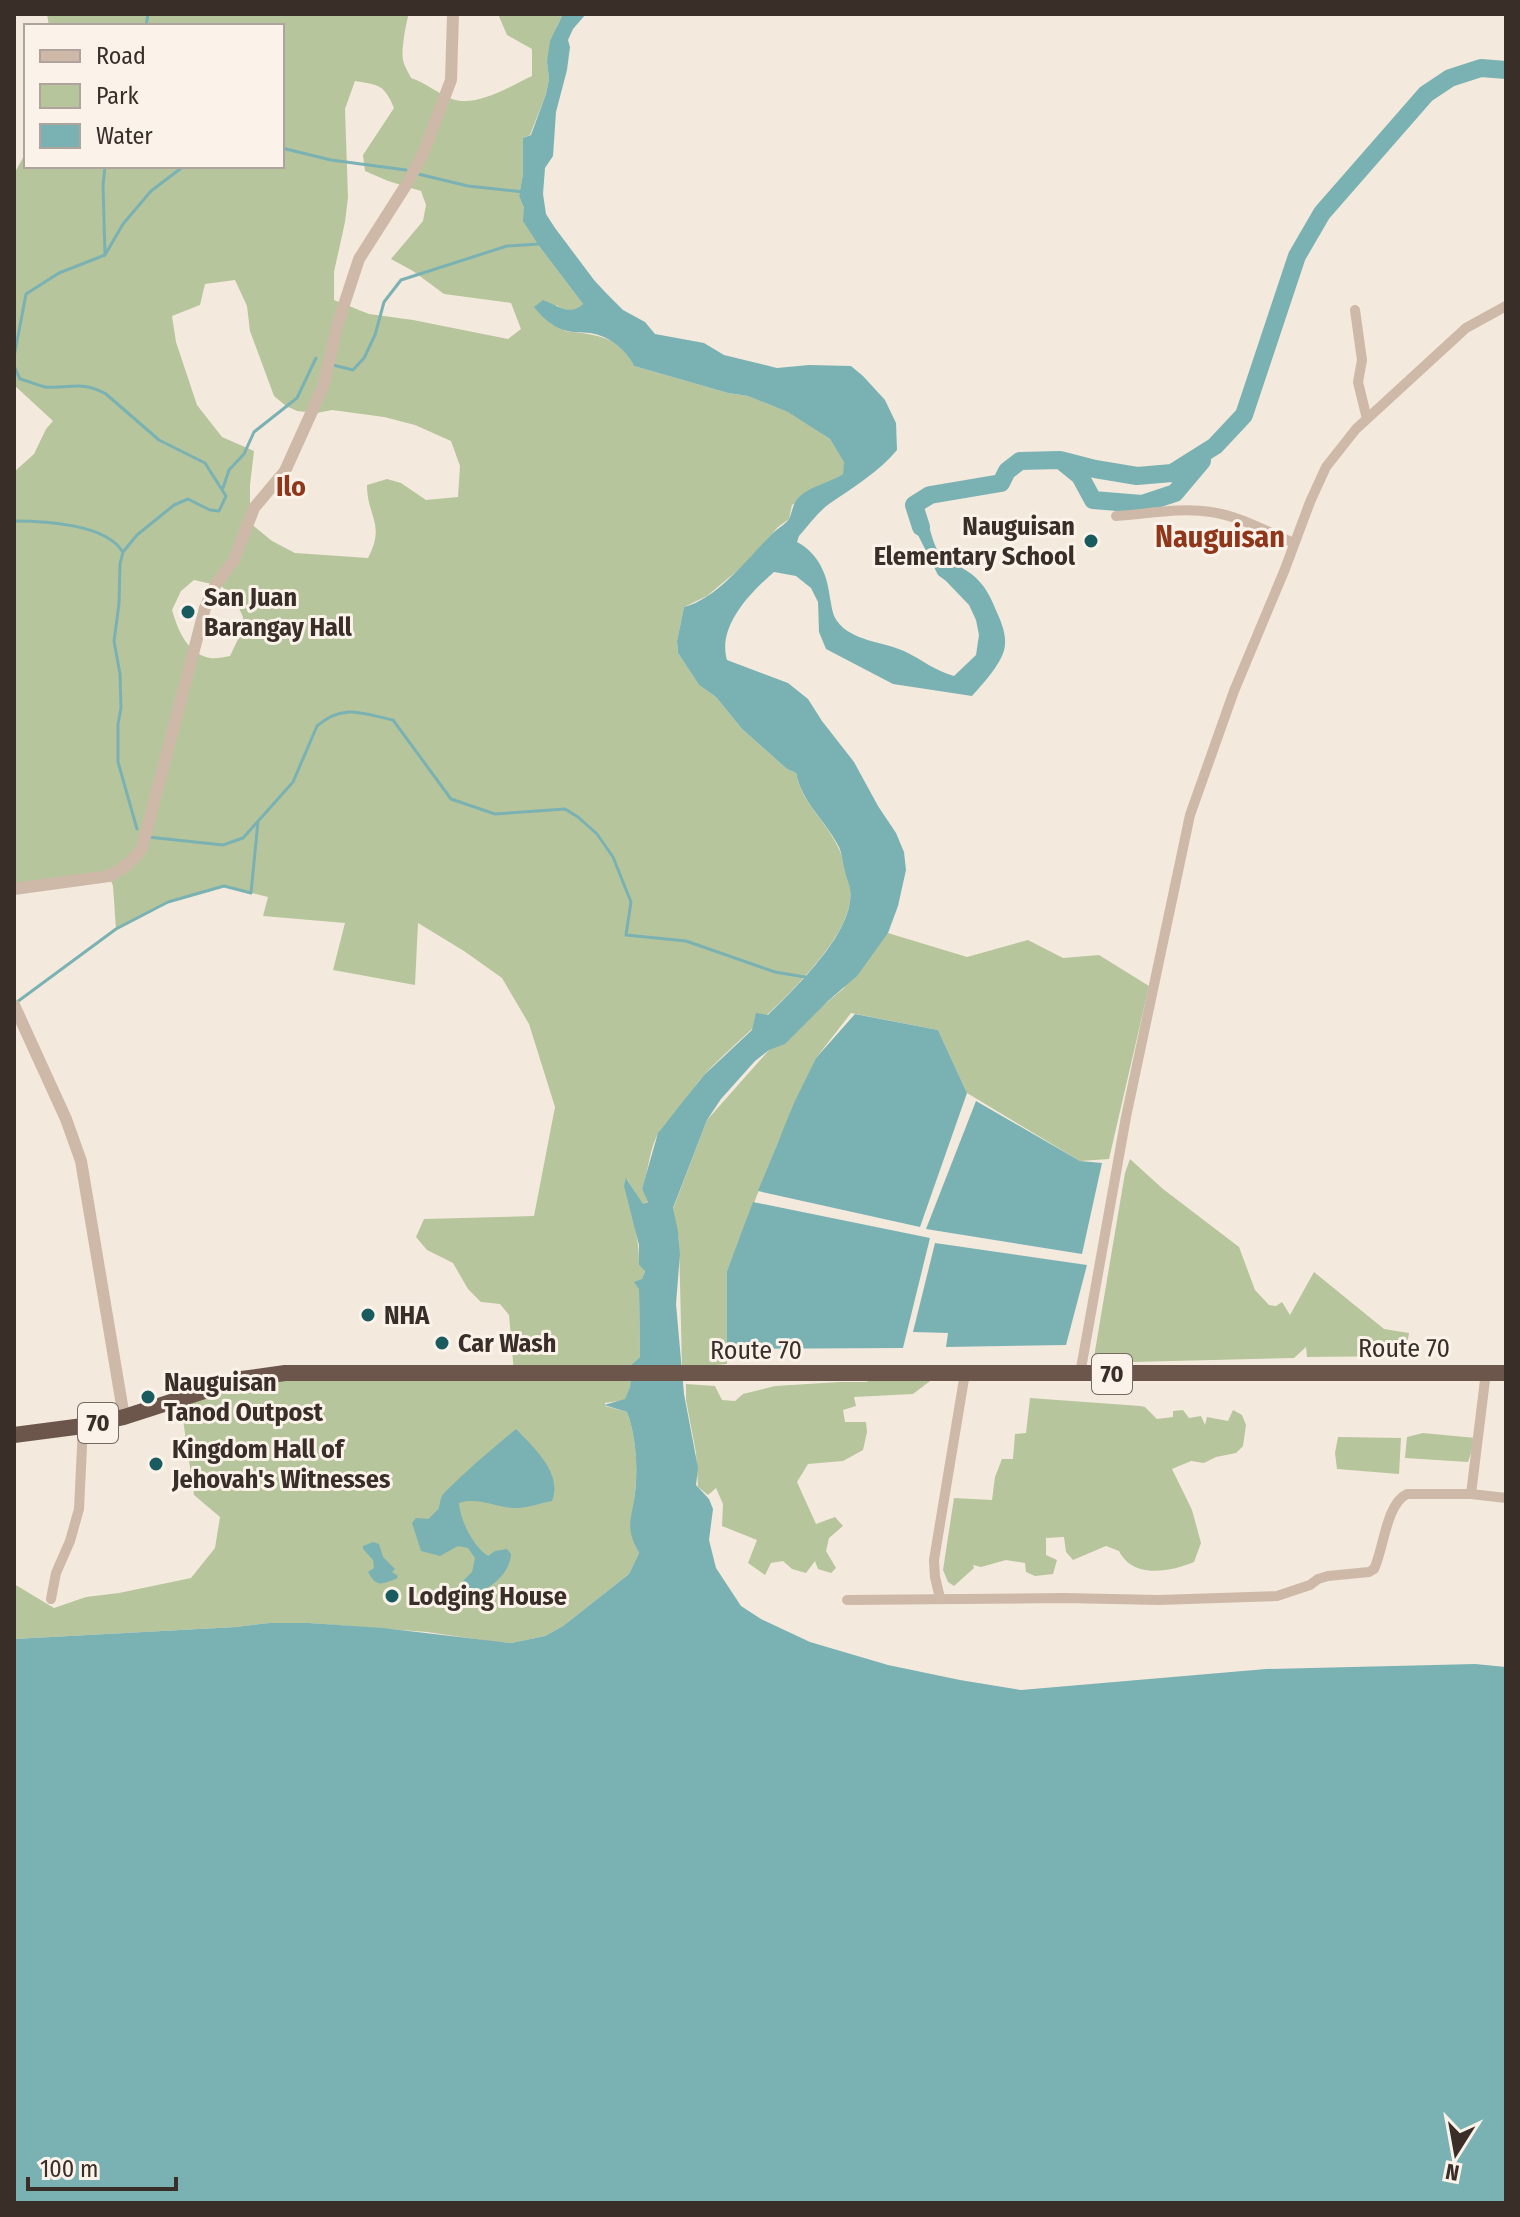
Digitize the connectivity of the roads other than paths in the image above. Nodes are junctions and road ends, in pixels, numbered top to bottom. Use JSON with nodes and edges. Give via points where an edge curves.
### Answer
{"nodes":[{"id":1,"x":453,"y":14,"type":"edge"},
{"id":2,"x":1506,"y":306,"type":"edge"},
{"id":3,"x":1355,"y":310,"type":"dead end"},
{"id":4,"x":1367,"y":419,"type":"junction"},
{"id":5,"x":1116,"y":516,"type":"dead end"},
{"id":6,"x":1294,"y":543,"type":"junction"},
{"id":7,"x":14,"y":889,"type":"edge"},
{"id":8,"x":14,"y":1005,"type":"edge"},
{"id":9,"x":1486,"y":1372,"type":"junction"},
{"id":10,"x":965,"y":1373,"type":"junction"},
{"id":11,"x":1506,"y":1373,"type":"edge"},
{"id":12,"x":1080,"y":1374,"type":"junction"},
{"id":13,"x":124,"y":1417,"type":"junction"},
{"id":14,"x":83,"y":1426,"type":"junction"},
{"id":15,"x":14,"y":1435,"type":"edge"},
{"id":16,"x":1471,"y":1494,"type":"junction"},
{"id":17,"x":1506,"y":1498,"type":"edge"},
{"id":18,"x":940,"y":1598,"type":"junction"},
{"id":19,"x":51,"y":1599,"type":"dead end"},
{"id":20,"x":847,"y":1600,"type":"dead end"}],
"edges":[{"from":1,"to":7,"type":"street","via":[[451,80],[423,154],[359,259],[323,387],[285,471],[254,508],[234,560],[205,608],[142,848],[109,876]]},
{"from":2,"to":4,"type":"street","via":[[1466,328]]},
{"from":3,"to":4,"type":"street","via":[[1362,360],[1358,382]]},
{"from":4,"to":6,"type":"street","via":[[1326,467]]},
{"from":5,"to":6,"type":"street","via":[[1213,512]]},
{"from":6,"to":12,"type":"street","via":[[1190,815],[1126,1117]]},
{"from":8,"to":13,"type":"street","via":[[81,1161]]},
{"from":9,"to":11,"type":"highway","name":"Route 70","number":"70"},
{"from":9,"to":12,"type":"highway","name":"Route 70","number":"70"},
{"from":9,"to":16,"type":"street"},
{"from":10,"to":12,"type":"highway","name":"Route 70","number":"70"},
{"from":10,"to":13,"type":"highway","name":"Route 70","number":"70","via":[[285,1373],[242,1379]]},
{"from":10,"to":18,"type":"street","via":[[934,1560]]},
{"from":13,"to":14,"type":"highway","name":"Route 70","number":"70"},
{"from":14,"to":15,"type":"highway","name":"Route 70","number":"70"},
{"from":14,"to":19,"type":"street","via":[[79,1509]]},
{"from":16,"to":17,"type":"street"},
{"from":16,"to":18,"type":"street","via":[[1399,1498],[1374,1569],[1328,1576],[1277,1596]]},
{"from":18,"to":20,"type":"street"}]}
